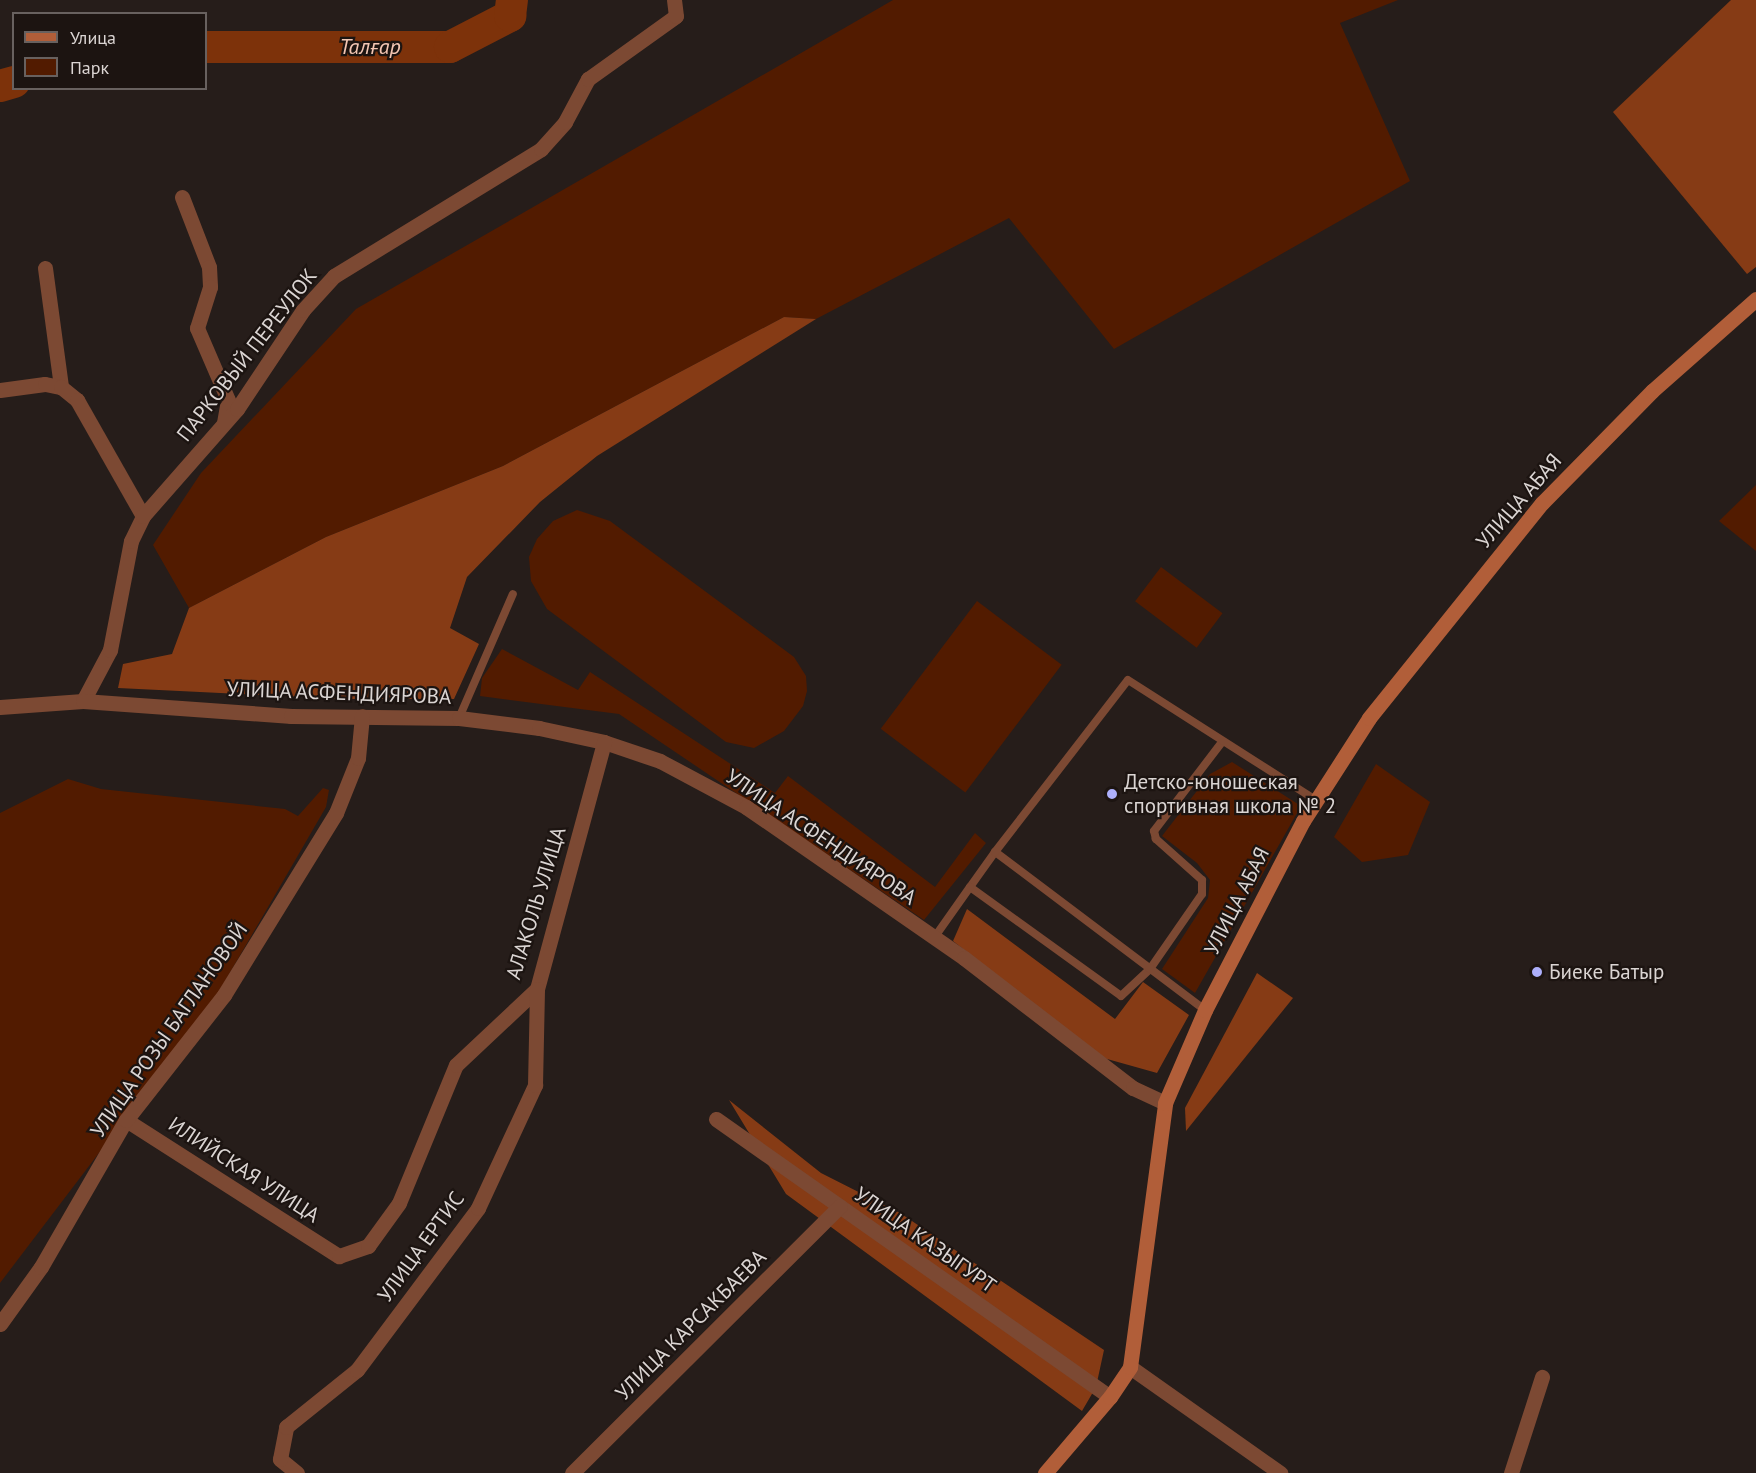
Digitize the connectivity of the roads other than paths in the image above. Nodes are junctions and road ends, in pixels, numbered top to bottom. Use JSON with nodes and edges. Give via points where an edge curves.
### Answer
{"nodes":[{"id":1,"x":675,"y":0,"type":"edge"},
{"id":2,"x":183,"y":197,"type":"dead end"},
{"id":3,"x":45,"y":268,"type":"dead end"},
{"id":4,"x":1756,"y":298,"type":"edge"},
{"id":5,"x":61,"y":387,"type":"junction"},
{"id":6,"x":0,"y":390,"type":"edge"},
{"id":7,"x":224,"y":423,"type":"junction"},
{"id":8,"x":143,"y":516,"type":"junction"},
{"id":9,"x":513,"y":594,"type":"dead end"},
{"id":10,"x":83,"y":700,"type":"junction"},
{"id":11,"x":0,"y":707,"type":"edge"},
{"id":12,"x":362,"y":716,"type":"junction"},
{"id":13,"x":459,"y":718,"type":"junction"},
{"id":14,"x":604,"y":742,"type":"junction"},
{"id":15,"x":1222,"y":742,"type":"junction"},
{"id":16,"x":1316,"y":800,"type":"junction"},
{"id":17,"x":995,"y":852,"type":"junction"},
{"id":18,"x":970,"y":887,"type":"junction"},
{"id":19,"x":934,"y":938,"type":"junction"},
{"id":20,"x":1150,"y":969,"type":"junction"},
{"id":21,"x":537,"y":989,"type":"junction"},
{"id":22,"x":1205,"y":1010,"type":"junction"},
{"id":23,"x":1165,"y":1103,"type":"junction"},
{"id":24,"x":716,"y":1119,"type":"dead end"},
{"id":25,"x":126,"y":1120,"type":"junction"},
{"id":26,"x":840,"y":1206,"type":"junction"},
{"id":27,"x":339,"y":1256,"type":"joint"},
{"id":28,"x":0,"y":1324,"type":"edge"},
{"id":29,"x":1130,"y":1367,"type":"junction"},
{"id":30,"x":1542,"y":1377,"type":"dead end"},
{"id":31,"x":1110,"y":1397,"type":"junction"},
{"id":32,"x":297,"y":1473,"type":"edge"},
{"id":33,"x":572,"y":1473,"type":"edge"},
{"id":34,"x":1045,"y":1473,"type":"edge"},
{"id":35,"x":1280,"y":1473,"type":"edge"},
{"id":36,"x":1511,"y":1473,"type":"edge"}],
"edges":[{"from":1,"to":7,"type":"street","name":"ПАРКОВЫЙ ПЕРЕУЛОК","via":[[676,16],[588,80],[565,122],[541,148],[334,276],[303,310]]},
{"from":2,"to":7,"type":"street","via":[[209,267],[210,287],[197,328],[226,391]]},
{"from":3,"to":5,"type":"street"},
{"from":4,"to":16,"type":"street","name":"УЛИЦА АБАЯ","via":[[1652,391],[1542,503],[1369,718]]},
{"from":5,"to":6,"type":"street","via":[[45,384]]},
{"from":5,"to":8,"type":"street","via":[[77,400]]},
{"from":7,"to":8,"type":"street","name":"ПАРКОВЫЙ ПЕРЕУЛОК"},
{"from":8,"to":10,"type":"street","name":"ПАРКОВЫЙ ПЕРЕУЛОК","via":[[131,542],[110,650]]},
{"from":9,"to":13,"type":"lane"},
{"from":10,"to":11,"type":"street","name":"УЛИЦА АСФЕНДИЯРОВА"},
{"from":10,"to":12,"type":"street","name":"УЛИЦА АСФЕНДИЯРОВА","via":[[291,716]]},
{"from":12,"to":13,"type":"street","name":"УЛИЦА АСФЕНДИЯРОВА"},
{"from":12,"to":25,"type":"street","name":"УЛИЦА РОЗЫ БАГЛАНОВОЙ","via":[[358,758],[336,813],[224,995]]},
{"from":13,"to":14,"type":"street","name":"УЛИЦА АСФЕНДИЯРОВА","via":[[539,728]]},
{"from":14,"to":19,"type":"street","name":"УЛИЦА АСФЕНДИЯРОВА","via":[[660,761],[746,807]]},
{"from":14,"to":21,"type":"street","name":"АЛАКОЛЬ УЛИЦА"},
{"from":15,"to":16,"type":"lane"},
{"from":15,"to":17,"type":"lane","via":[[1128,680]]},
{"from":15,"to":20,"type":"lane","via":[[1155,831],[1156,839],[1198,874],[1204,888]]},
{"from":16,"to":22,"type":"street","name":"УЛИЦА АБАЯ"},
{"from":17,"to":18,"type":"lane"},
{"from":17,"to":20,"type":"lane"},
{"from":18,"to":19,"type":"lane"},
{"from":18,"to":20,"type":"lane","via":[[1121,996]]},
{"from":19,"to":23,"type":"street","name":"УЛИЦА АСФЕНДИЯРОВА","via":[[1133,1088]]},
{"from":20,"to":22,"type":"lane"},
{"from":21,"to":27,"type":"street","name":"АЛАКОЛЬ УЛИЦА","via":[[456,1065],[399,1203],[368,1246]]},
{"from":21,"to":32,"type":"street","name":"УЛИЦА ЕРТИС","via":[[535,1084],[478,1208],[357,1370],[286,1427],[280,1459]]},
{"from":22,"to":23,"type":"street","name":"УЛИЦА АБАЯ"},
{"from":23,"to":29,"type":"street","name":"УЛИЦА АБАЯ"},
{"from":24,"to":26,"type":"street","name":"УЛИЦА КАЗЫГУРТ"},
{"from":25,"to":27,"type":"street","name":"ИЛИЙСКАЯ УЛИЦА"},
{"from":25,"to":28,"type":"street","name":"УЛИЦА РОЗЫ БАГЛАНОВОЙ","via":[[41,1267]]},
{"from":26,"to":31,"type":"street","name":"УЛИЦА КАЗЫГУРТ"},
{"from":26,"to":33,"type":"street","name":"УЛИЦА КАРСАКБАЕВА"},
{"from":29,"to":31,"type":"street","name":"УЛИЦА АБАЯ"},
{"from":29,"to":35,"type":"street"},
{"from":30,"to":36,"type":"street"},
{"from":31,"to":34,"type":"street","name":"УЛИЦА АБАЯ"}]}
